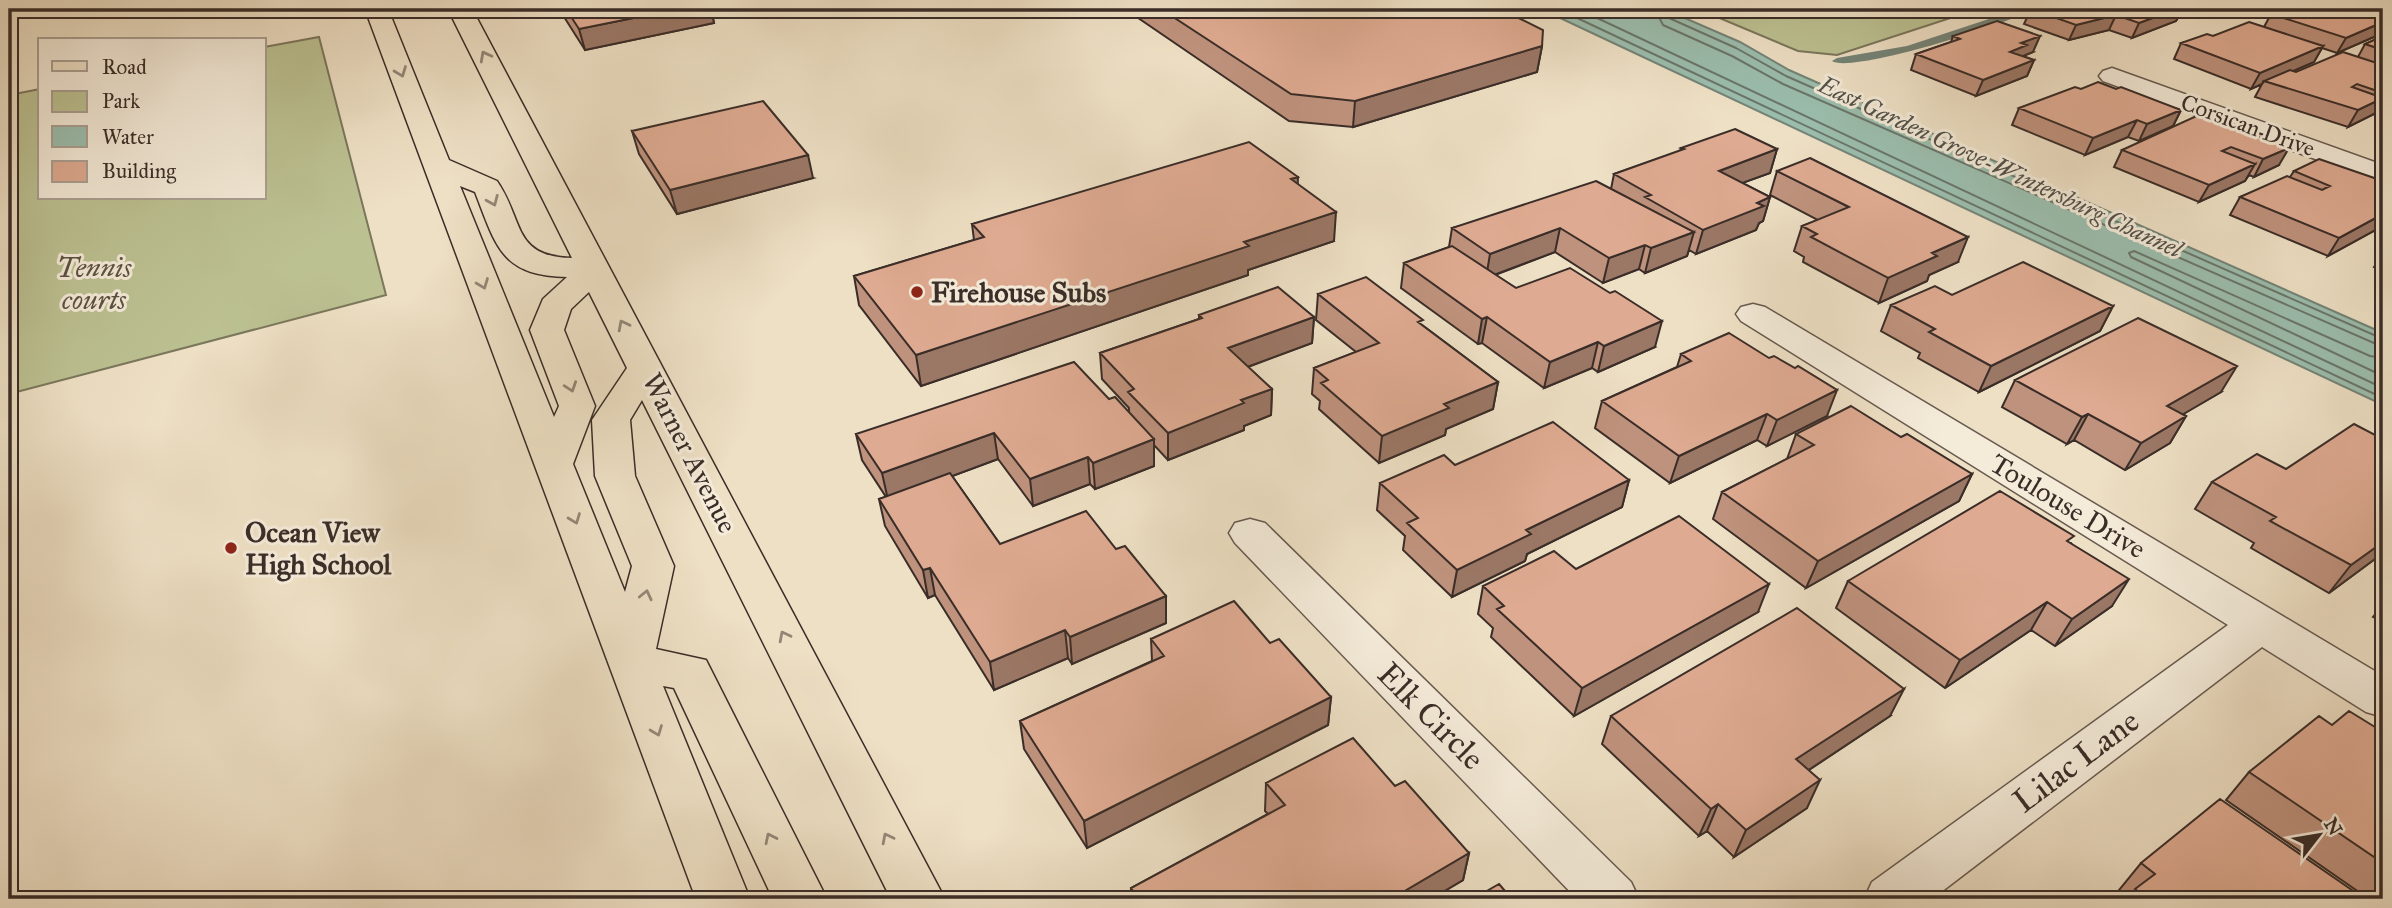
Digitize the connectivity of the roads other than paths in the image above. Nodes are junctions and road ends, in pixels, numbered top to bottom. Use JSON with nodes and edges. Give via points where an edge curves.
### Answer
{"nodes":[{"id":1,"x":376,"y":9,"type":"edge"},
{"id":2,"x":460,"y":9,"type":"edge"},
{"id":3,"x":2112,"y":76,"type":"dead end"},
{"id":4,"x":438,"y":166,"type":"junction"},
{"id":5,"x":2383,"y":175,"type":"edge"},
{"id":6,"x":595,"y":268,"type":"junction"},
{"id":7,"x":1753,"y":314,"type":"dead end"},
{"id":8,"x":645,"y":367,"type":"junction"},
{"id":9,"x":553,"y":464,"type":"junction"},
{"id":10,"x":1250,"y":533,"type":"dead end"},
{"id":11,"x":2261,"y":624,"type":"junction"},
{"id":12,"x":630,"y":662,"type":"junction"},
{"id":13,"x":2383,"y":699,"type":"edge"},
{"id":14,"x":723,"y":899,"type":"edge"},
{"id":15,"x":800,"y":899,"type":"edge"},
{"id":16,"x":918,"y":899,"type":"edge"},
{"id":17,"x":1612,"y":899,"type":"edge"},
{"id":18,"x":1891,"y":899,"type":"edge"}],
"edges":[{"from":1,"to":4,"type":"main road","one_way":true},
{"from":6,"to":2,"type":"main road","name":"Warner Avenue","one_way":true},
{"from":3,"to":5,"type":"street","name":"Corsican Drive"},
{"from":4,"to":6,"type":"main road","one_way":true,"via":[[487,187],[512,246],[540,267]]},
{"from":4,"to":9,"type":"main road","one_way":true},
{"from":8,"to":6,"type":"main road","name":"Warner Avenue","one_way":true},
{"from":6,"to":9,"type":"main road","one_way":true,"via":[[555,306],[547,330],[577,406]]},
{"from":7,"to":11,"type":"street","name":"Toulouse Drive"},
{"from":12,"to":8,"type":"main road","one_way":true,"via":[[653,566],[615,476],[611,420]]},
{"from":16,"to":8,"type":"main road","name":"Warner Avenue","one_way":true},
{"from":9,"to":12,"type":"main road","one_way":true},
{"from":10,"to":17,"type":"street","name":"Elk Circle"},
{"from":11,"to":13,"type":"street","name":"Toulouse Drive"},
{"from":11,"to":18,"type":"street","name":"Lilac Lane"},
{"from":12,"to":14,"type":"main road","one_way":true},
{"from":15,"to":12,"type":"main road","one_way":true,"via":[[690,673]]}]}
